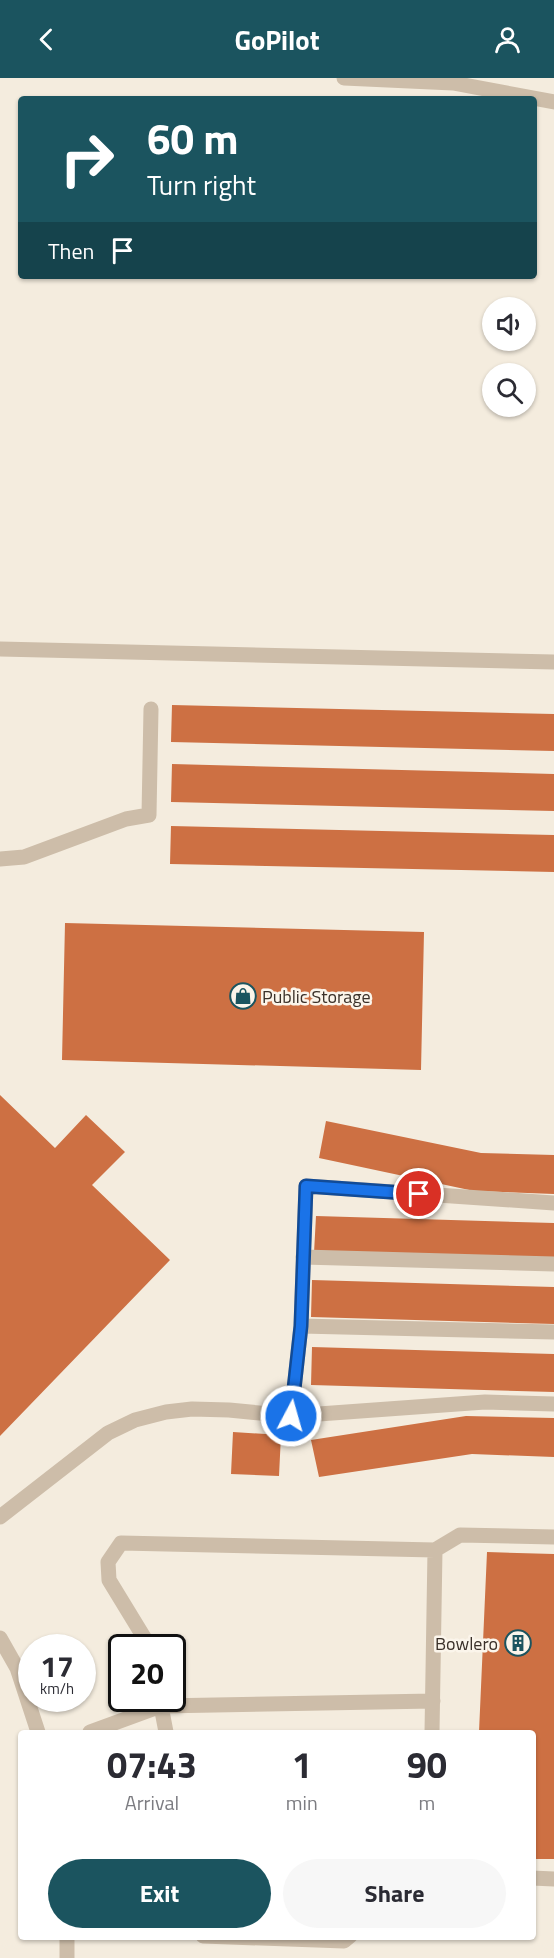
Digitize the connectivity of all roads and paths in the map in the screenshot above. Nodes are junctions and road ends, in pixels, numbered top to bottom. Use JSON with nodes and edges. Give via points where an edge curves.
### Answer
{"nodes":[{"id":1,"x":344,"y":78,"type":"edge"},
{"id":2,"x":522,"y":96,"type":"edge"},
{"id":3,"x":537,"y":99,"type":"edge"},
{"id":4,"x":554,"y":102,"type":"edge"},
{"id":5,"x":0,"y":649,"type":"edge"},
{"id":6,"x":554,"y":662,"type":"edge"},
{"id":7,"x":151,"y":709,"type":"dead end"},
{"id":8,"x":0,"y":859,"type":"edge"},
{"id":9,"x":554,"y":1203,"type":"edge"},
{"id":10,"x":303,"y":1257,"type":"junction"},
{"id":11,"x":554,"y":1264,"type":"edge"},
{"id":12,"x":301,"y":1326,"type":"junction"},
{"id":13,"x":554,"y":1332,"type":"edge"},
{"id":14,"x":554,"y":1404,"type":"edge"},
{"id":15,"x":291,"y":1416,"type":"junction"},
{"id":16,"x":0,"y":1517,"type":"edge"},
{"id":17,"x":554,"y":1537,"type":"edge"},
{"id":18,"x":435,"y":1550,"type":"junction"},
{"id":19,"x":142,"y":1634,"type":"edge"},
{"id":20,"x":0,"y":1638,"type":"edge"},
{"id":21,"x":433,"y":1701,"type":"junction"},
{"id":22,"x":186,"y":1702,"type":"edge"},
{"id":23,"x":137,"y":1712,"type":"edge"},
{"id":24,"x":162,"y":1712,"type":"edge"},
{"id":25,"x":37,"y":1730,"type":"edge"},
{"id":26,"x":95,"y":1730,"type":"edge"},
{"id":27,"x":166,"y":1730,"type":"edge"},
{"id":28,"x":432,"y":1730,"type":"edge"},
{"id":29,"x":536,"y":1878,"type":"edge"},
{"id":30,"x":554,"y":1878,"type":"edge"},
{"id":31,"x":67,"y":1940,"type":"edge"},
{"id":32,"x":316,"y":1940,"type":"edge"},
{"id":33,"x":345,"y":1940,"type":"edge"},
{"id":34,"x":67,"y":1958,"type":"edge"}],
"edges":[{"from":1,"to":2,"type":"street","via":[[453,83]]},
{"from":3,"to":4,"type":"street"},
{"from":5,"to":6,"type":"street"},
{"from":7,"to":8,"type":"street","via":[[149,815],[126,819],[24,857]]},
{"from":9,"to":10,"type":"street","via":[[306,1186]]},
{"from":10,"to":11,"type":"street"},
{"from":10,"to":12,"type":"street"},
{"from":12,"to":13,"type":"street"},
{"from":12,"to":15,"type":"street"},
{"from":14,"to":15,"type":"street","via":[[485,1402]]},
{"from":15,"to":16,"type":"street","via":[[192,1409],[135,1420],[108,1433]]},
{"from":17,"to":18,"type":"street","via":[[460,1535]]},
{"from":18,"to":19,"type":"street","via":[[121,1543],[108,1562],[109,1580]]},
{"from":18,"to":21,"type":"street"},
{"from":20,"to":25,"type":"street","via":[[17,1668]]},
{"from":21,"to":22,"type":"street"},
{"from":21,"to":28,"type":"street"},
{"from":23,"to":26,"type":"street"},
{"from":24,"to":27,"type":"street"},
{"from":29,"to":30,"type":"street"},
{"from":31,"to":34,"type":"street"},
{"from":32,"to":33,"type":"street"}]}
